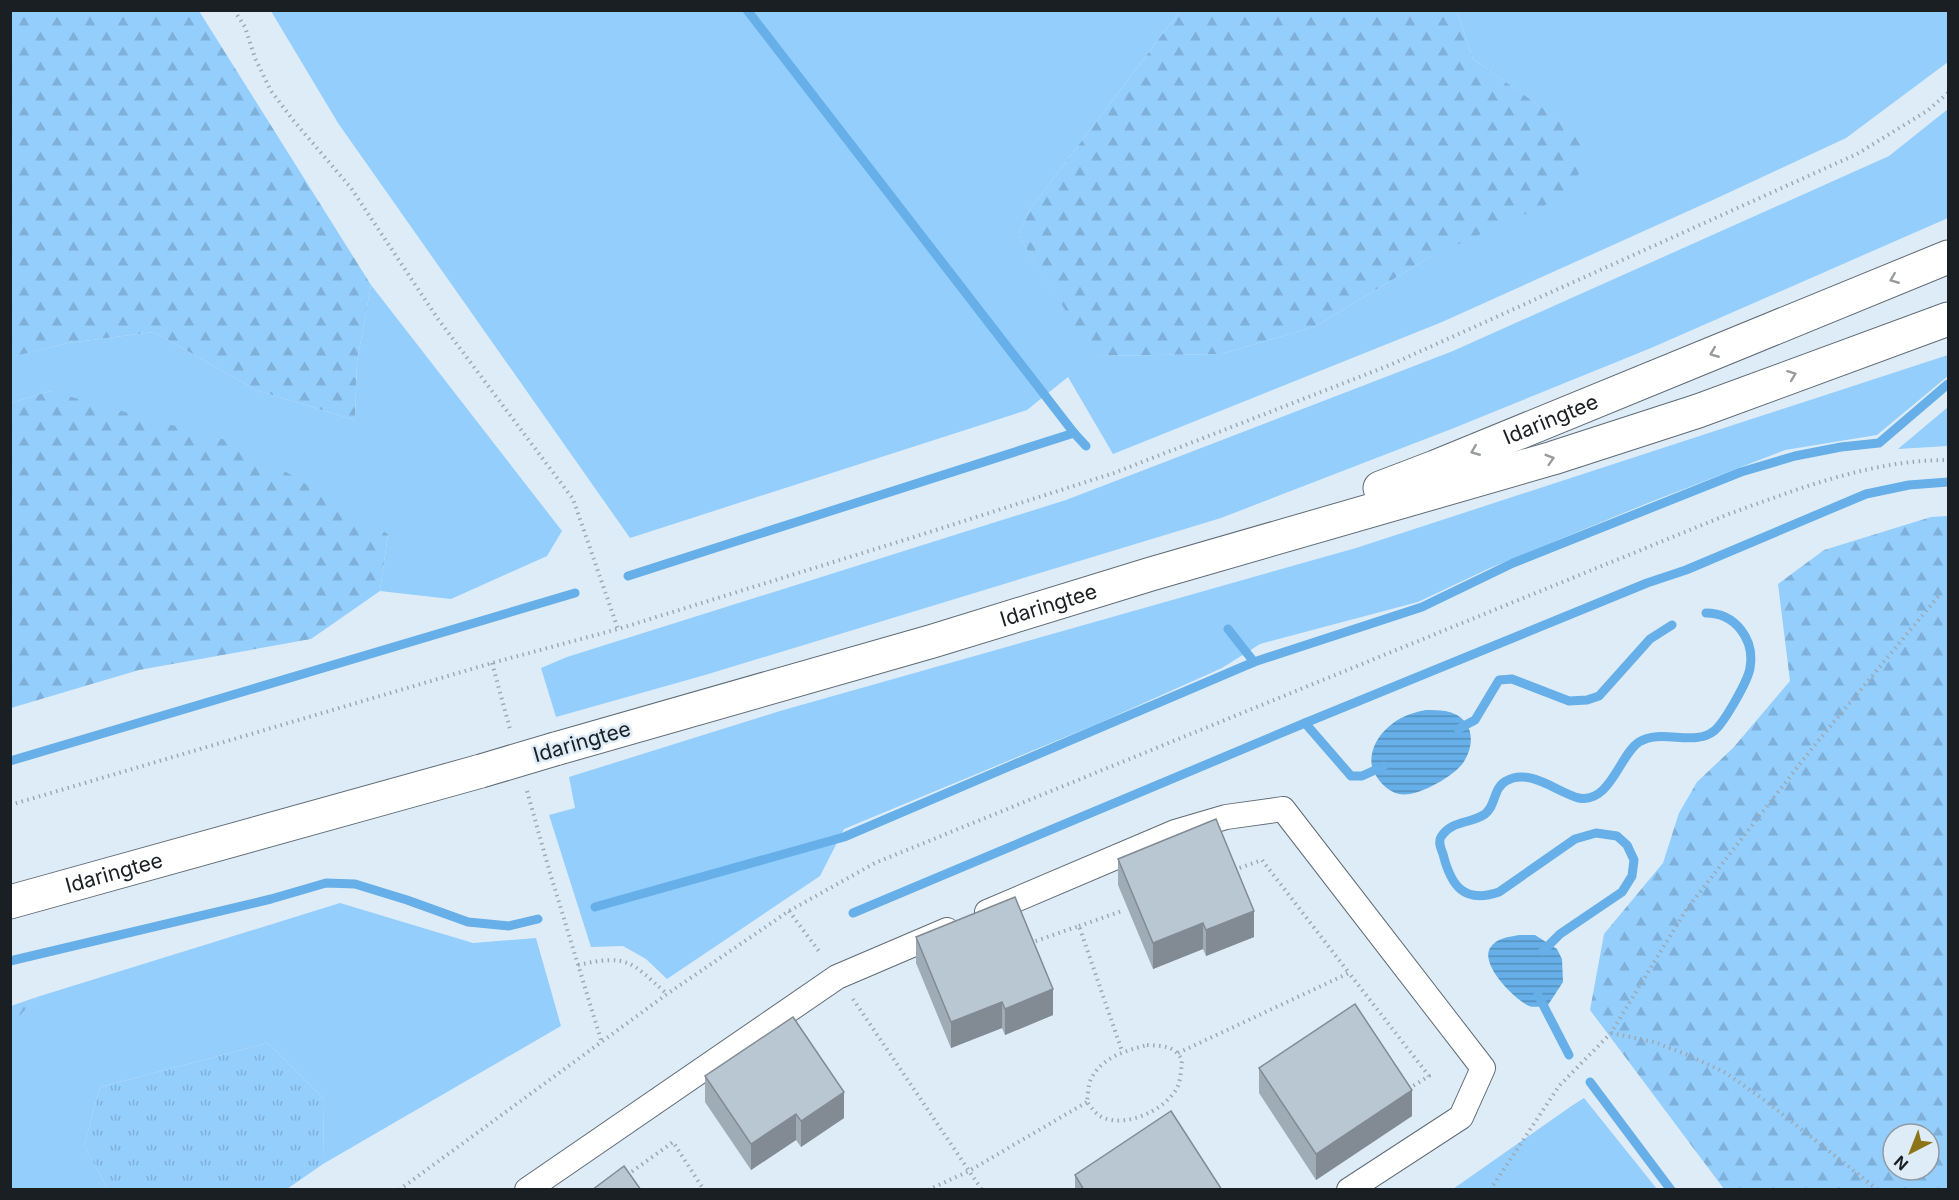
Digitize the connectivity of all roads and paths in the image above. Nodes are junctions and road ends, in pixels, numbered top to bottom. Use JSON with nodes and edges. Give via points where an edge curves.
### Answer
{"nodes":[{"id":1,"x":234,"y":10,"type":"edge"},
{"id":2,"x":1948,"y":93,"type":"edge"},
{"id":3,"x":1948,"y":257,"type":"edge"},
{"id":4,"x":1948,"y":319,"type":"edge"},
{"id":5,"x":1948,"y":460,"type":"edge"},
{"id":6,"x":1151,"y":574,"type":"junction"},
{"id":7,"x":1941,"y":593,"type":"dead end"},
{"id":8,"x":618,"y":629,"type":"junction"},
{"id":9,"x":492,"y":663,"type":"junction"},
{"id":10,"x":510,"y":730,"type":"dead end"},
{"id":11,"x":525,"y":785,"type":"dead end"},
{"id":12,"x":10,"y":805,"type":"edge"},
{"id":13,"x":1231,"y":871,"type":"edge"},
{"id":14,"x":10,"y":902,"type":"edge"},
{"id":15,"x":789,"y":911,"type":"junction"},
{"id":16,"x":1122,"y":911,"type":"edge"},
{"id":17,"x":1079,"y":926,"type":"junction"},
{"id":18,"x":1030,"y":943,"type":"edge"},
{"id":19,"x":578,"y":965,"type":"junction"},
{"id":20,"x":1349,"y":973,"type":"junction"},
{"id":21,"x":837,"y":977,"type":"junction"},
{"id":22,"x":666,"y":994,"type":"junction"},
{"id":23,"x":1611,"y":1033,"type":"junction"},
{"id":24,"x":601,"y":1040,"type":"junction"},
{"id":25,"x":1122,"y":1052,"type":"junction"},
{"id":26,"x":1178,"y":1053,"type":"junction"},
{"id":27,"x":1402,"y":1093,"type":"edge"},
{"id":28,"x":1087,"y":1102,"type":"junction"},
{"id":29,"x":969,"y":1171,"type":"junction"},
{"id":30,"x":625,"y":1176,"type":"edge"},
{"id":31,"x":399,"y":1190,"type":"edge"},
{"id":32,"x":527,"y":1190,"type":"edge"},
{"id":33,"x":704,"y":1190,"type":"edge"},
{"id":34,"x":928,"y":1190,"type":"edge"},
{"id":35,"x":981,"y":1190,"type":"edge"},
{"id":36,"x":1349,"y":1190,"type":"edge"},
{"id":37,"x":1490,"y":1190,"type":"edge"},
{"id":38,"x":1878,"y":1190,"type":"edge"}],
"edges":[{"from":1,"to":8,"type":"path","via":[[272,90],[351,188],[438,320],[573,499]]},
{"from":2,"to":8,"type":"path","via":[[1927,111],[1857,154],[1390,364],[1114,473]]},
{"from":3,"to":6,"type":"main road","name":"Idaringtee","one_way":true,"via":[[1435,467]]},
{"from":6,"to":4,"type":"main road","name":"Idaringtee","one_way":true,"via":[[1553,458],[1698,411]]},
{"from":5,"to":15,"type":"path","via":[[1864,470],[1809,484],[1729,514],[886,859]]},
{"from":6,"to":14,"type":"main road","name":"Idaringtee","bridge":true,"via":[[481,771]]},
{"from":7,"to":23,"type":"path","via":[[1692,902]]},
{"from":8,"to":9,"type":"path"},
{"from":9,"to":10,"type":"path"},
{"from":9,"to":12,"type":"path"},
{"from":11,"to":19,"type":"path"},
{"from":13,"to":20,"type":"path","via":[[1262,860]]},
{"from":15,"to":21,"type":"path"},
{"from":15,"to":22,"type":"path"},
{"from":16,"to":17,"type":"path"},
{"from":17,"to":18,"type":"path"},
{"from":17,"to":25,"type":"path"},
{"from":19,"to":22,"type":"path","via":[[605,959],[626,962]]},
{"from":19,"to":24,"type":"path"},
{"from":20,"to":26,"type":"path"},
{"from":20,"to":27,"type":"path","via":[[1429,1076]]},
{"from":21,"to":29,"type":"path"},
{"from":21,"to":32,"type":"street"},
{"from":21,"to":36,"type":"street","via":[[1175,832],[1226,817],[1283,809],[1483,1068],[1461,1117]]},
{"from":22,"to":24,"type":"path"},
{"from":23,"to":37,"type":"path","via":[[1559,1086]]},
{"from":23,"to":38,"type":"path","via":[[1654,1042],[1726,1073]]},
{"from":24,"to":31,"type":"path"},
{"from":25,"to":26,"type":"path","via":[[1147,1045],[1167,1046]]},
{"from":25,"to":28,"type":"path","via":[[1102,1064],[1090,1080]]},
{"from":26,"to":28,"type":"path","via":[[1182,1060],[1178,1086],[1169,1099],[1153,1110],[1141,1116],[1106,1119]]},
{"from":28,"to":29,"type":"path"},
{"from":29,"to":34,"type":"path"},
{"from":29,"to":35,"type":"path"},
{"from":30,"to":33,"type":"path","via":[[672,1142]]}]}
